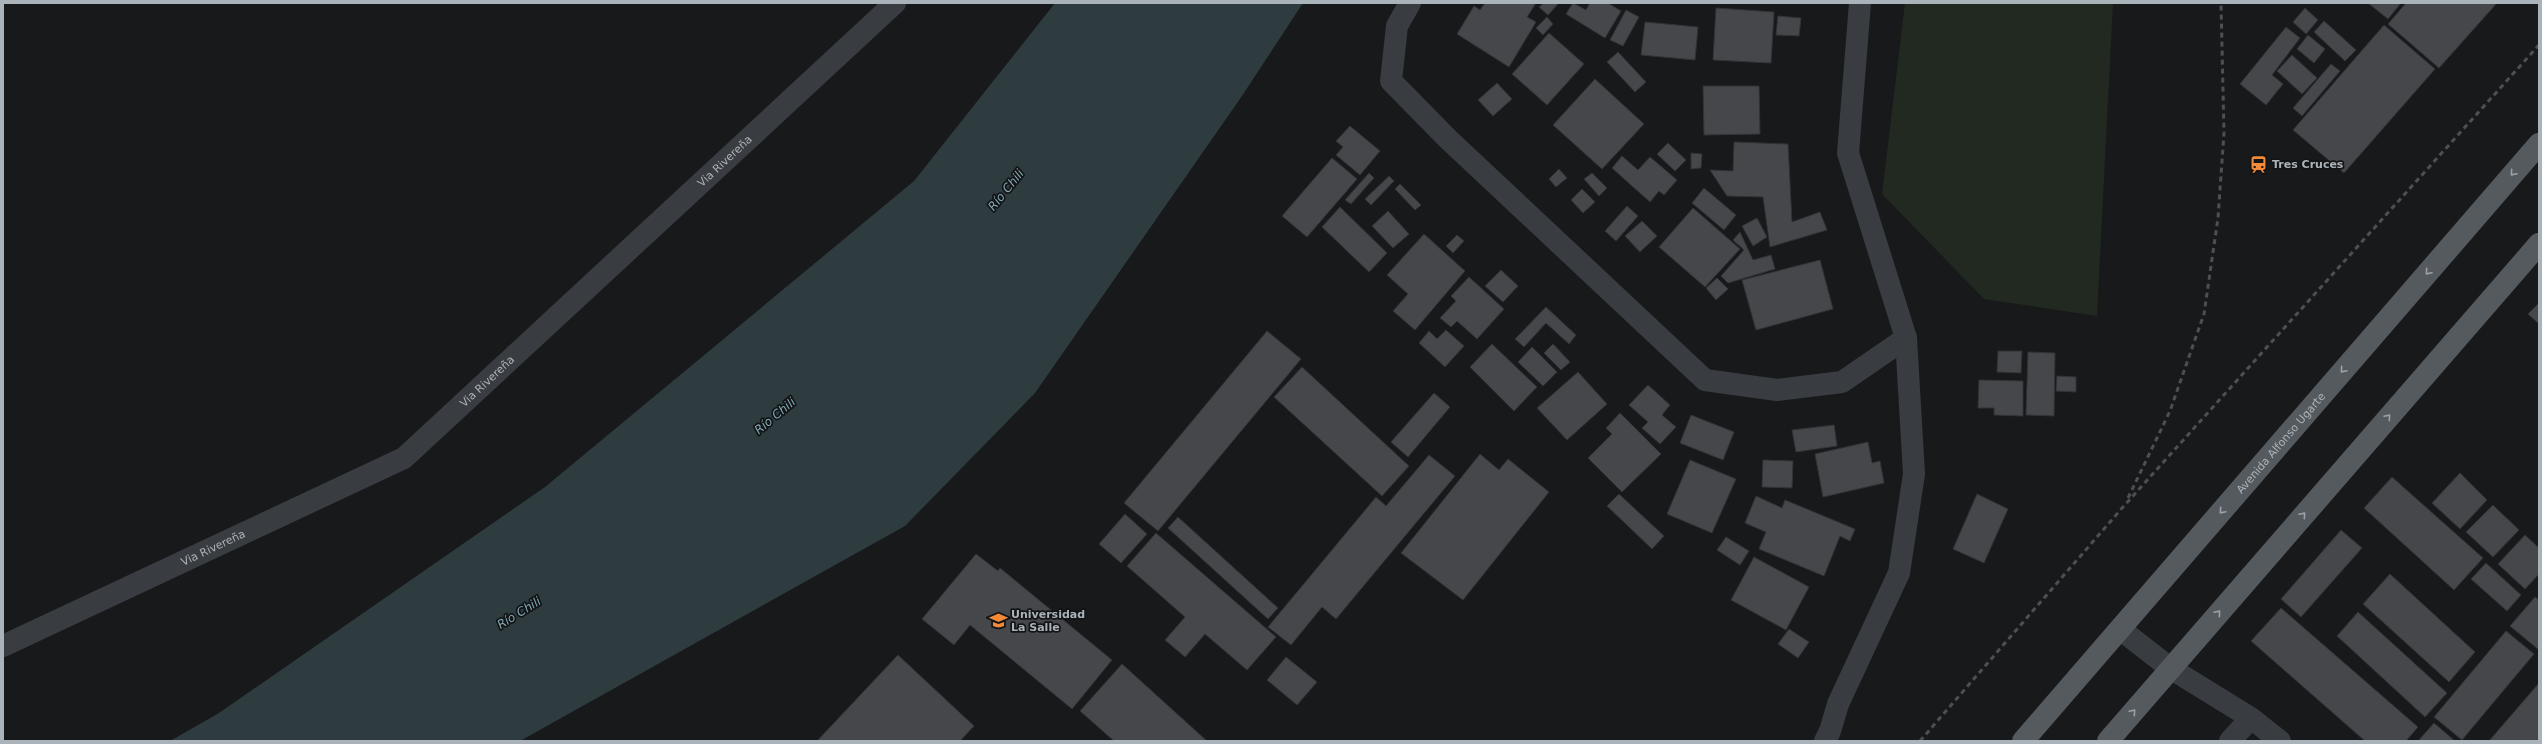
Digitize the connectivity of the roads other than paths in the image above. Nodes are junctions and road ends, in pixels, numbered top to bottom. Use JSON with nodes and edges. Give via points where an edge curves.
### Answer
{"nodes":[{"id":1,"x":895,"y":3,"type":"edge"},
{"id":2,"x":1410,"y":3,"type":"edge"},
{"id":3,"x":1860,"y":3,"type":"edge"},
{"id":4,"x":2539,"y":144,"type":"edge"},
{"id":5,"x":2539,"y":244,"type":"edge"},
{"id":6,"x":1906,"y":338,"type":"junction"},
{"id":7,"x":2120,"y":629,"type":"junction"},
{"id":8,"x":3,"y":646,"type":"edge"},
{"id":9,"x":2170,"y":668,"type":"junction"},
{"id":10,"x":2251,"y":718,"type":"junction"},
{"id":11,"x":1825,"y":741,"type":"edge"},
{"id":12,"x":2022,"y":741,"type":"edge"},
{"id":13,"x":2108,"y":741,"type":"edge"},
{"id":14,"x":2230,"y":741,"type":"edge"},
{"id":15,"x":2280,"y":741,"type":"edge"}],
"edges":[{"from":1,"to":8,"type":"street","name":"Via Rivereña","via":[[404,458]]},
{"from":2,"to":6,"type":"street","via":[[1397,26],[1391,81],[1448,139],[1705,380],[1777,390],[1842,382]]},
{"from":3,"to":6,"type":"street","via":[[1848,153]]},
{"from":4,"to":7,"type":"main road","name":"Avenida Alfonso Ugarte","one_way":true},
{"from":9,"to":5,"type":"main road","one_way":true},
{"from":6,"to":11,"type":"street","via":[[1914,474],[1899,573],[1838,704]]},
{"from":7,"to":9,"type":"street"},
{"from":7,"to":12,"type":"main road","name":"Avenida Alfonso Ugarte"},
{"from":9,"to":10,"type":"street"},
{"from":13,"to":9,"type":"main road","one_way":true},
{"from":10,"to":14,"type":"street"},
{"from":10,"to":15,"type":"street"}]}
